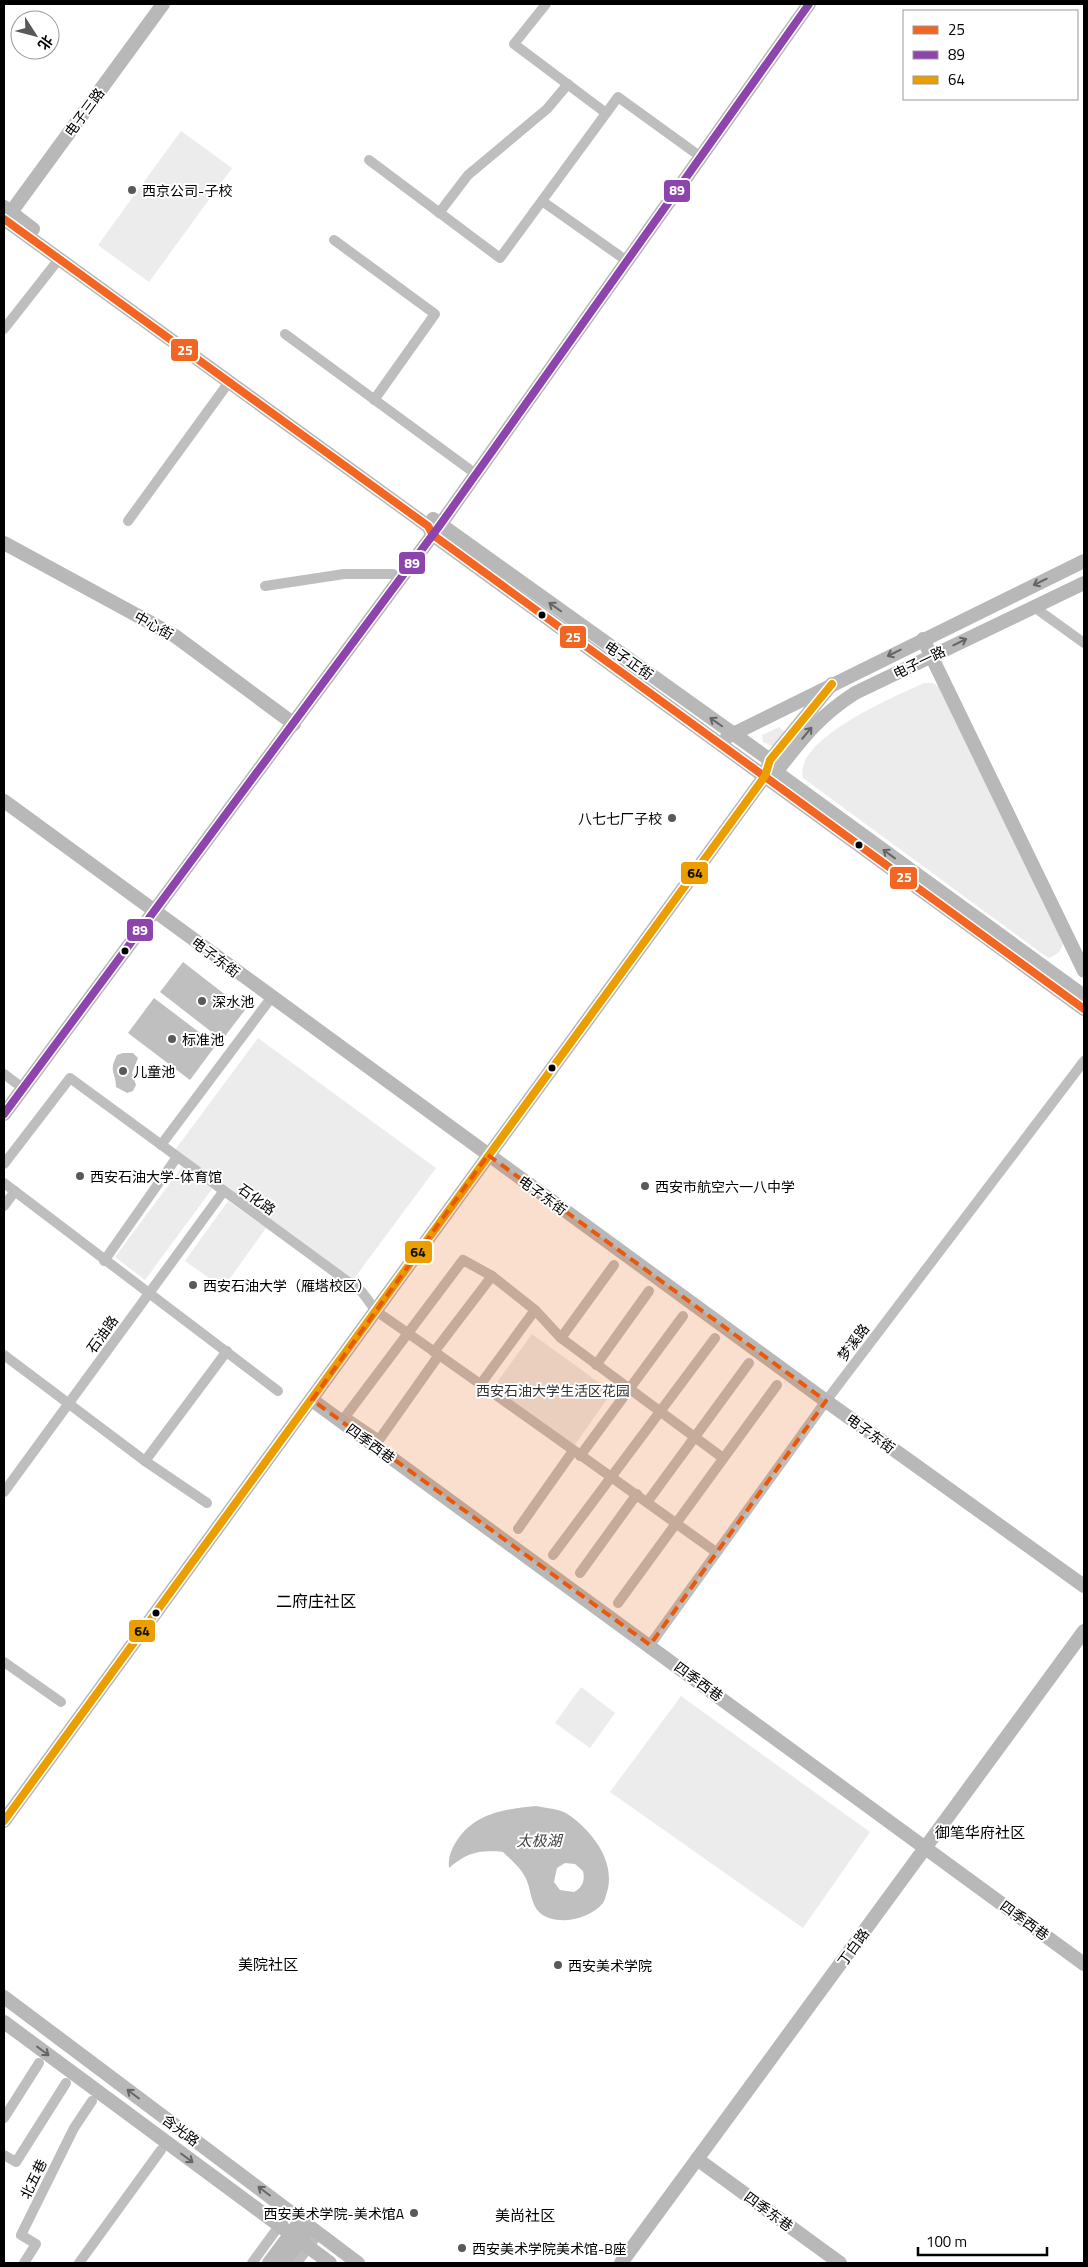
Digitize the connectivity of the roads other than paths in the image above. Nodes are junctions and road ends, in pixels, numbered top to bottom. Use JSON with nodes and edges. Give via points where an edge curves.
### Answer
{"nodes":[{"id":1,"x":163,"y":4,"type":"edge"},
{"id":2,"x":546,"y":4,"type":"edge"},
{"id":3,"x":799,"y":4,"type":"edge"},
{"id":4,"x":809,"y":4,"type":"edge"},
{"id":5,"x":568,"y":84,"type":"junction"},
{"id":6,"x":606,"y":113,"type":"junction"},
{"id":7,"x":694,"y":152,"type":"junction"},
{"id":8,"x":369,"y":160,"type":"dead end"},
{"id":9,"x":542,"y":201,"type":"junction"},
{"id":10,"x":439,"y":212,"type":"junction"},
{"id":11,"x":6,"y":215,"type":"edge"},
{"id":12,"x":334,"y":240,"type":"dead end"},
{"id":13,"x":620,"y":256,"type":"junction"},
{"id":14,"x":59,"y":259,"type":"junction"},
{"id":15,"x":4,"y":329,"type":"edge"},
{"id":16,"x":285,"y":334,"type":"dead end"},
{"id":17,"x":229,"y":382,"type":"junction"},
{"id":18,"x":374,"y":400,"type":"junction"},
{"id":19,"x":469,"y":469,"type":"junction"},
{"id":20,"x":128,"y":521,"type":"dead end"},
{"id":21,"x":434,"y":526,"type":"junction"},
{"id":22,"x":4,"y":542,"type":"edge"},
{"id":23,"x":1084,"y":561,"type":"edge"},
{"id":24,"x":393,"y":574,"type":"junction"},
{"id":25,"x":1084,"y":583,"type":"edge"},
{"id":26,"x":265,"y":586,"type":"dead end"},
{"id":27,"x":1034,"y":607,"type":"junction"},
{"id":28,"x":923,"y":639,"type":"junction"},
{"id":29,"x":1084,"y":643,"type":"edge"},
{"id":30,"x":931,"y":656,"type":"junction"},
{"id":31,"x":832,"y":684,"type":"junction"},
{"id":32,"x":290,"y":722,"type":"junction"},
{"id":33,"x":734,"y":734,"type":"junction"},
{"id":34,"x":720,"y":741,"type":"junction"},
{"id":35,"x":770,"y":769,"type":"junction"},
{"id":36,"x":4,"y":801,"type":"edge"},
{"id":37,"x":151,"y":908,"type":"junction"},
{"id":38,"x":1084,"y":971,"type":"edge"},
{"id":39,"x":1084,"y":996,"type":"edge"},
{"id":40,"x":271,"y":998,"type":"junction"},
{"id":41,"x":1084,"y":1009,"type":"edge"},
{"id":42,"x":1084,"y":1061,"type":"edge"},
{"id":43,"x":4,"y":1074,"type":"edge"},
{"id":44,"x":16,"y":1083,"type":"junction"},
{"id":45,"x":4,"y":1098,"type":"edge"},
{"id":46,"x":4,"y":1114,"type":"edge"},
{"id":47,"x":161,"y":1145,"type":"junction"},
{"id":48,"x":488,"y":1155,"type":"junction"},
{"id":49,"x":178,"y":1156,"type":"junction"},
{"id":50,"x":4,"y":1164,"type":"edge"},
{"id":51,"x":4,"y":1183,"type":"edge"},
{"id":52,"x":15,"y":1191,"type":"junction"},
{"id":53,"x":223,"y":1192,"type":"junction"},
{"id":54,"x":4,"y":1206,"type":"edge"},
{"id":55,"x":104,"y":1260,"type":"junction"},
{"id":56,"x":614,"y":1265,"type":"dead end"},
{"id":57,"x":492,"y":1276,"type":"junction"},
{"id":58,"x":649,"y":1291,"type":"dead end"},
{"id":59,"x":149,"y":1293,"type":"junction"},
{"id":60,"x":534,"y":1310,"type":"junction"},
{"id":61,"x":376,"y":1311,"type":"junction"},
{"id":62,"x":683,"y":1316,"type":"dead end"},
{"id":63,"x":409,"y":1334,"type":"junction"},
{"id":64,"x":561,"y":1338,"type":"junction"},
{"id":65,"x":715,"y":1338,"type":"dead end"},
{"id":66,"x":227,"y":1351,"type":"junction"},
{"id":67,"x":436,"y":1354,"type":"junction"},
{"id":68,"x":4,"y":1355,"type":"edge"},
{"id":69,"x":749,"y":1363,"type":"dead end"},
{"id":70,"x":596,"y":1365,"type":"junction"},
{"id":71,"x":480,"y":1385,"type":"junction"},
{"id":72,"x":777,"y":1385,"type":"dead end"},
{"id":73,"x":629,"y":1388,"type":"junction"},
{"id":74,"x":278,"y":1391,"type":"dead end"},
{"id":75,"x":312,"y":1400,"type":"junction"},
{"id":76,"x":826,"y":1401,"type":"junction"},
{"id":77,"x":68,"y":1404,"type":"junction"},
{"id":78,"x":661,"y":1412,"type":"junction"},
{"id":79,"x":694,"y":1438,"type":"junction"},
{"id":80,"x":577,"y":1453,"type":"junction"},
{"id":81,"x":723,"y":1458,"type":"junction"},
{"id":82,"x":145,"y":1461,"type":"junction"},
{"id":83,"x":612,"y":1478,"type":"junction"},
{"id":84,"x":4,"y":1492,"type":"edge"},
{"id":85,"x":637,"y":1494,"type":"junction"},
{"id":86,"x":648,"y":1502,"type":"junction"},
{"id":87,"x":207,"y":1504,"type":"dead end"},
{"id":88,"x":677,"y":1523,"type":"junction"},
{"id":89,"x":518,"y":1529,"type":"dead end"},
{"id":90,"x":716,"y":1552,"type":"junction"},
{"id":91,"x":553,"y":1555,"type":"dead end"},
{"id":92,"x":580,"y":1573,"type":"dead end"},
{"id":93,"x":1084,"y":1586,"type":"edge"},
{"id":94,"x":618,"y":1603,"type":"dead end"},
{"id":95,"x":1084,"y":1631,"type":"edge"},
{"id":96,"x":650,"y":1645,"type":"junction"},
{"id":97,"x":4,"y":1662,"type":"edge"},
{"id":98,"x":61,"y":1702,"type":"dead end"},
{"id":99,"x":4,"y":1821,"type":"edge"},
{"id":100,"x":926,"y":1847,"type":"junction"},
{"id":101,"x":1084,"y":1964,"type":"edge"},
{"id":102,"x":4,"y":1997,"type":"edge"},
{"id":103,"x":4,"y":2022,"type":"edge"},
{"id":104,"x":39,"y":2063,"type":"dead end"},
{"id":105,"x":66,"y":2082,"type":"dead end"},
{"id":106,"x":92,"y":2101,"type":"dead end"},
{"id":107,"x":4,"y":2118,"type":"edge"},
{"id":108,"x":161,"y":2150,"type":"dead end"},
{"id":109,"x":4,"y":2155,"type":"edge"},
{"id":110,"x":697,"y":2159,"type":"junction"},
{"id":111,"x":290,"y":2211,"type":"junction"},
{"id":112,"x":310,"y":2227,"type":"junction"},
{"id":113,"x":295,"y":2237,"type":"junction"},
{"id":114,"x":24,"y":2263,"type":"edge"},
{"id":115,"x":79,"y":2263,"type":"edge"},
{"id":116,"x":252,"y":2263,"type":"edge"},
{"id":117,"x":269,"y":2263,"type":"edge"},
{"id":118,"x":283,"y":2263,"type":"edge"},
{"id":119,"x":297,"y":2263,"type":"edge"},
{"id":120,"x":330,"y":2263,"type":"edge"},
{"id":121,"x":358,"y":2263,"type":"edge"},
{"id":122,"x":621,"y":2263,"type":"edge"},
{"id":123,"x":840,"y":2263,"type":"edge"}],
"edges":[{"from":1,"to":11,"type":"main road","name":"电子三路"},
{"from":2,"to":5,"type":"street","via":[[514,44]]},
{"from":3,"to":7,"type":"main road"},
{"from":4,"to":21,"type":"main road"},
{"from":5,"to":6,"type":"street"},
{"from":5,"to":10,"type":"street","via":[[546,109],[468,175]]},
{"from":6,"to":7,"type":"street","via":[[618,96]]},
{"from":6,"to":9,"type":"street"},
{"from":7,"to":13,"type":"main road"},
{"from":8,"to":10,"type":"street"},
{"from":9,"to":10,"type":"street","via":[[500,258]]},
{"from":9,"to":13,"type":"street"},
{"from":11,"to":14,"type":"main road","name":"电子正街"},
{"from":11,"to":21,"type":"main road","name":"电子正街"},
{"from":12,"to":18,"type":"street","via":[[436,314]]},
{"from":13,"to":19,"type":"main road"},
{"from":14,"to":15,"type":"street"},
{"from":14,"to":17,"type":"main road","name":"电子正街"},
{"from":16,"to":18,"type":"street"},
{"from":17,"to":20,"type":"street"},
{"from":17,"to":21,"type":"main road","name":"电子正街"},
{"from":18,"to":19,"type":"street"},
{"from":19,"to":21,"type":"main road"},
{"from":21,"to":24,"type":"main road"},
{"from":21,"to":32,"type":"main road"},
{"from":33,"to":21,"type":"main road","name":"电子正街","one_way":true},
{"from":21,"to":34,"type":"main road","name":"电子正街"},
{"from":22,"to":32,"type":"main road","name":"中心街","via":[[175,636]]},
{"from":23,"to":28,"type":"main road","name":"电子一路","one_way":true},
{"from":24,"to":26,"type":"street","via":[[344,574]]},
{"from":24,"to":32,"type":"main road"},
{"from":25,"to":27,"type":"main road","name":"电子一路"},
{"from":27,"to":29,"type":"street"},
{"from":30,"to":27,"type":"main road","name":"电子一路","one_way":true},
{"from":28,"to":30,"type":"main road"},
{"from":28,"to":31,"type":"main road","name":"电子一路","one_way":true},
{"from":35,"to":30,"type":"main road","name":"电子一路","one_way":true,"via":[[830,709],[855,693]]},
{"from":30,"to":38,"type":"main road"},
{"from":31,"to":33,"type":"main road","name":"电子一路"},
{"from":31,"to":35,"type":"main road","name":"电子一路"},
{"from":32,"to":37,"type":"main road"},
{"from":33,"to":34,"type":"main road","name":"电子一路"},
{"from":33,"to":35,"type":"main road","name":"电子正街"},
{"from":34,"to":35,"type":"main road","name":"电子正街"},
{"from":39,"to":35,"type":"main road","one_way":true},
{"from":35,"to":41,"type":"main road"},
{"from":35,"to":48,"type":"main road","name":"电子一路"},
{"from":36,"to":37,"type":"main road","name":"电子东街"},
{"from":37,"to":40,"type":"main road","name":"电子东街"},
{"from":37,"to":44,"type":"main road"},
{"from":37,"to":46,"type":"main road"},
{"from":40,"to":47,"type":"street"},
{"from":40,"to":48,"type":"main road","name":"电子东街"},
{"from":42,"to":76,"type":"street","name":"梦溪路"},
{"from":43,"to":44,"type":"street"},
{"from":44,"to":45,"type":"main road"},
{"from":47,"to":49,"type":"street","name":"石化路"},
{"from":47,"to":50,"type":"street","name":"石化路","via":[[70,1078]]},
{"from":48,"to":61,"type":"main road","name":"电子一路"},
{"from":48,"to":76,"type":"main road","name":"电子东街"},
{"from":49,"to":53,"type":"street","name":"石化路"},
{"from":49,"to":55,"type":"street"},
{"from":51,"to":52,"type":"street"},
{"from":52,"to":54,"type":"street"},
{"from":52,"to":55,"type":"street"},
{"from":53,"to":59,"type":"street","name":"石油路"},
{"from":53,"to":61,"type":"street","name":"石化路","via":[[362,1292]]},
{"from":55,"to":59,"type":"street"},
{"from":56,"to":64,"type":"street"},
{"from":57,"to":60,"type":"street"},
{"from":57,"to":63,"type":"street","via":[[463,1260]]},
{"from":57,"to":67,"type":"street"},
{"from":58,"to":70,"type":"street"},
{"from":59,"to":66,"type":"street"},
{"from":59,"to":77,"type":"street","name":"石油路"},
{"from":60,"to":64,"type":"street"},
{"from":60,"to":71,"type":"street"},
{"from":61,"to":63,"type":"street","name":"石化路"},
{"from":61,"to":75,"type":"main road","name":"电子一路"},
{"from":62,"to":73,"type":"street"},
{"from":63,"to":67,"type":"street","name":"石化路"},
{"from":63,"to":67,"type":"street","via":[[344,1417],[380,1440]]},
{"from":64,"to":70,"type":"street"},
{"from":65,"to":78,"type":"street"},
{"from":66,"to":74,"type":"street"},
{"from":66,"to":82,"type":"street"},
{"from":67,"to":71,"type":"street","name":"石化路"},
{"from":68,"to":77,"type":"street"},
{"from":69,"to":79,"type":"street"},
{"from":70,"to":73,"type":"street"},
{"from":71,"to":80,"type":"street","name":"石化路"},
{"from":72,"to":81,"type":"street"},
{"from":73,"to":78,"type":"street"},
{"from":73,"to":80,"type":"street"},
{"from":75,"to":96,"type":"main road","name":"四季西巷"},
{"from":75,"to":99,"type":"main road","name":"电子一路"},
{"from":76,"to":90,"type":"street","name":"梦溪路"},
{"from":76,"to":93,"type":"main road","name":"电子东街"},
{"from":77,"to":82,"type":"street"},
{"from":77,"to":84,"type":"street","name":"石油路"},
{"from":78,"to":79,"type":"street"},
{"from":78,"to":83,"type":"street"},
{"from":79,"to":81,"type":"street"},
{"from":79,"to":86,"type":"street"},
{"from":80,"to":83,"type":"street","name":"石化路"},
{"from":80,"to":89,"type":"street"},
{"from":81,"to":88,"type":"street"},
{"from":82,"to":87,"type":"street"},
{"from":83,"to":85,"type":"street","name":"石化路"},
{"from":83,"to":91,"type":"street"},
{"from":85,"to":86,"type":"street","name":"石化路"},
{"from":85,"to":92,"type":"street"},
{"from":86,"to":88,"type":"street","name":"石化路"},
{"from":88,"to":90,"type":"street","name":"石化路"},
{"from":88,"to":94,"type":"street"},
{"from":90,"to":96,"type":"street","name":"梦溪路"},
{"from":95,"to":100,"type":"main road","name":"丁白路"},
{"from":96,"to":100,"type":"main road","name":"四季西巷"},
{"from":97,"to":98,"type":"street"},
{"from":100,"to":101,"type":"main road","name":"四季西巷"},
{"from":100,"to":110,"type":"main road","name":"丁白路"},
{"from":111,"to":102,"type":"main road","name":"含光路","one_way":true},
{"from":103,"to":113,"type":"main road","name":"含光路","one_way":true},
{"from":104,"to":107,"type":"street"},
{"from":105,"to":109,"type":"street","via":[[16,2162]]},
{"from":106,"to":114,"type":"street","name":"北五巷","via":[[74,2128],[21,2234],[36,2244]]},
{"from":108,"to":115,"type":"street"},
{"from":110,"to":122,"type":"main road","name":"丁白路"},
{"from":110,"to":123,"type":"main road","name":"四季东巷"},
{"from":111,"to":112,"type":"main road","name":"含光路"},
{"from":111,"to":113,"type":"street"},
{"from":112,"to":113,"type":"main road"},
{"from":112,"to":113,"type":"street"},
{"from":112,"to":121,"type":"main road","name":"含光路"},
{"from":113,"to":116,"type":"street"},
{"from":113,"to":117,"type":"main road"},
{"from":113,"to":118,"type":"main road"},
{"from":113,"to":119,"type":"street"},
{"from":113,"to":120,"type":"main road","name":"含光路"}]}
